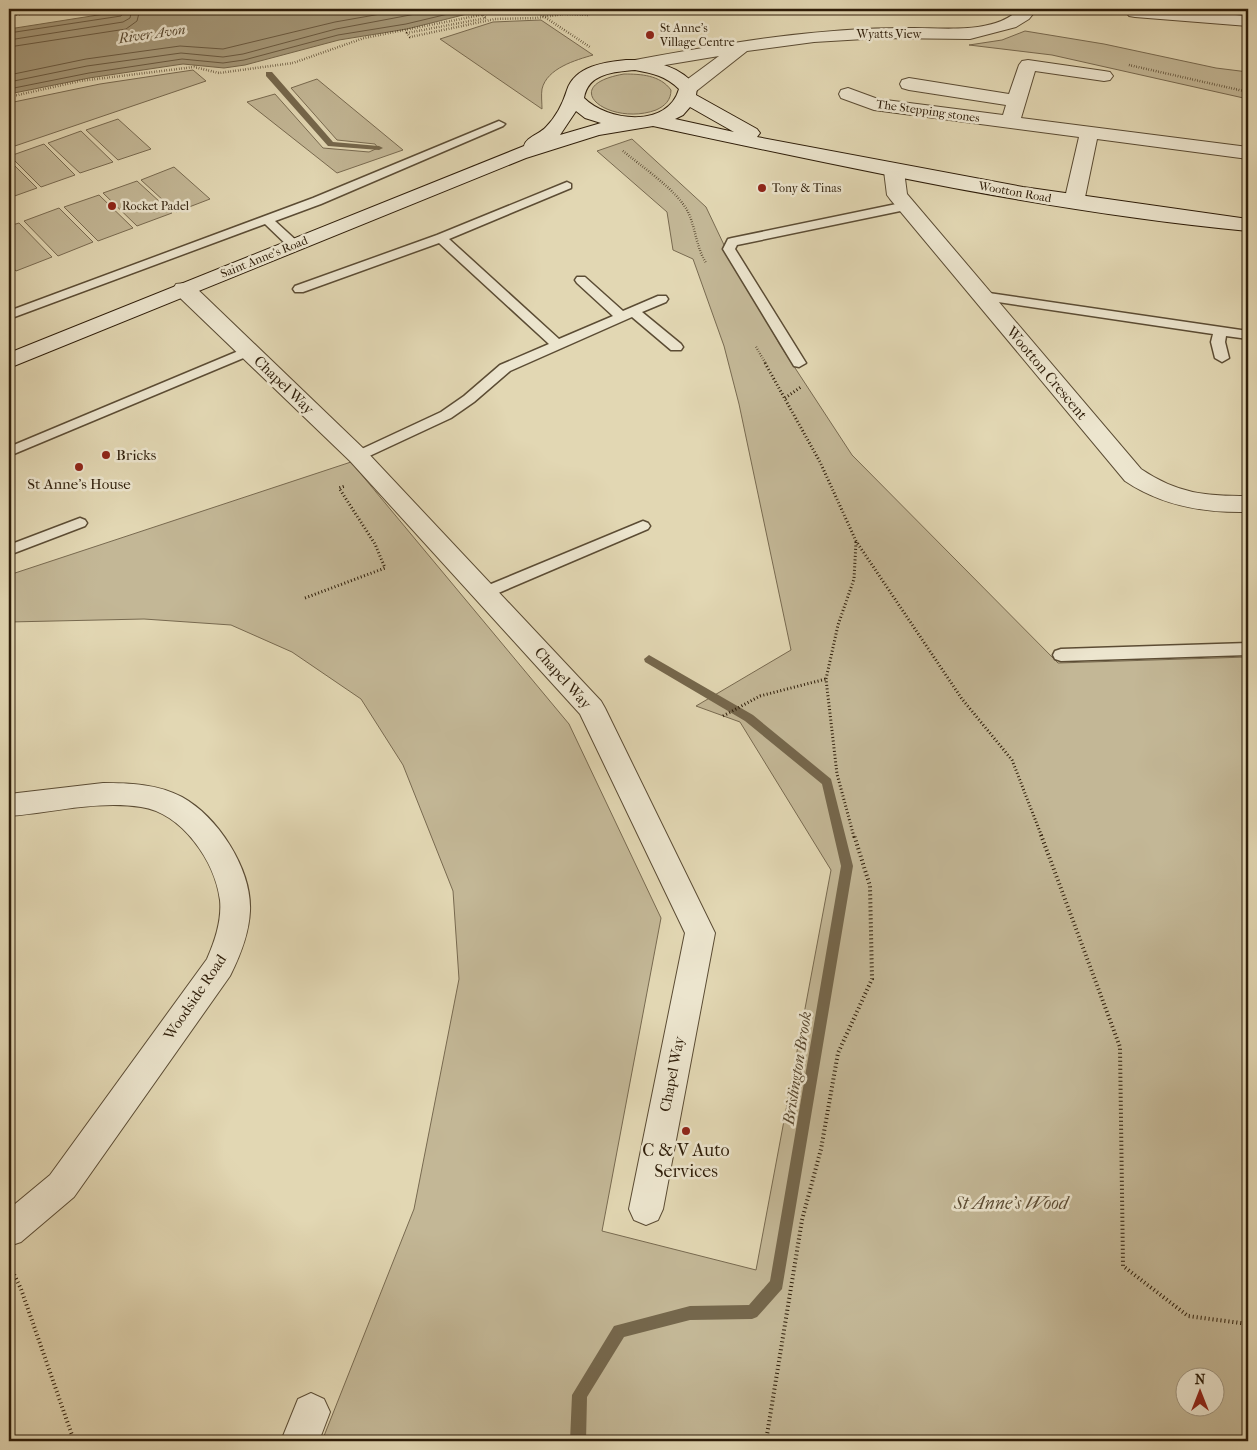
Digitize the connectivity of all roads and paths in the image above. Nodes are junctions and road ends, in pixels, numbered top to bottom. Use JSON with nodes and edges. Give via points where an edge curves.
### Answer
{"nodes":[{"id":1,"x":49,"y":9,"type":"edge"},
{"id":2,"x":475,"y":9,"type":"edge"},
{"id":3,"x":544,"y":9,"type":"edge"},
{"id":4,"x":1028,"y":9,"type":"edge"},
{"id":5,"x":536,"y":11,"type":"junction"},
{"id":6,"x":1135,"y":12,"type":"dead end"},
{"id":7,"x":590,"y":15,"type":"dead end"},
{"id":8,"x":9,"y":16,"type":"edge"},
{"id":9,"x":544,"y":17,"type":"junction"},
{"id":10,"x":1248,"y":20,"type":"edge"},
{"id":11,"x":743,"y":46,"type":"junction"},
{"id":12,"x":635,"y":65,"type":"junction"},
{"id":13,"x":617,"y":66,"type":"junction"},
{"id":14,"x":1104,"y":76,"type":"dead end"},
{"id":15,"x":909,"y":84,"type":"dead end"},
{"id":16,"x":688,"y":93,"type":"junction"},
{"id":17,"x":848,"y":94,"type":"dead end"},
{"id":18,"x":9,"y":97,"type":"edge"},
{"id":19,"x":575,"y":99,"type":"junction"},
{"id":20,"x":1017,"y":101,"type":"junction"},
{"id":21,"x":642,"y":122,"type":"junction"},
{"id":22,"x":1010,"y":122,"type":"junction"},
{"id":23,"x":499,"y":124,"type":"dead end"},
{"id":24,"x":595,"y":130,"type":"junction"},
{"id":25,"x":1089,"y":133,"type":"junction"},
{"id":26,"x":784,"y":148,"type":"junction"},
{"id":27,"x":1248,"y":153,"type":"edge"},
{"id":28,"x":519,"y":154,"type":"junction"},
{"id":29,"x":894,"y":172,"type":"junction"},
{"id":30,"x":567,"y":186,"type":"dead end"},
{"id":31,"x":1074,"y":202,"type":"junction"},
{"id":32,"x":906,"y":206,"type":"junction"},
{"id":33,"x":266,"y":219,"type":"junction"},
{"id":34,"x":1248,"y":225,"type":"edge"},
{"id":35,"x":441,"y":238,"type":"junction"},
{"id":36,"x":294,"y":245,"type":"junction"},
{"id":37,"x":711,"y":270,"type":"dead end"},
{"id":38,"x":581,"y":280,"type":"dead end"},
{"id":39,"x":184,"y":289,"type":"junction"},
{"id":40,"x":299,"y":290,"type":"dead end"},
{"id":41,"x":982,"y":296,"type":"junction"},
{"id":42,"x":662,"y":299,"type":"dead end"},
{"id":43,"x":628,"y":314,"type":"junction"},
{"id":44,"x":9,"y":315,"type":"edge"},
{"id":45,"x":1248,"y":335,"type":"edge"},
{"id":46,"x":1219,"y":336,"type":"junction"},
{"id":47,"x":1203,"y":342,"type":"dead end"},
{"id":48,"x":558,"y":344,"type":"junction"},
{"id":49,"x":755,"y":346,"type":"dead end"},
{"id":50,"x":676,"y":347,"type":"dead end"},
{"id":51,"x":248,"y":351,"type":"junction"},
{"id":52,"x":1222,"y":358,"type":"dead end"},
{"id":53,"x":9,"y":361,"type":"edge"},
{"id":54,"x":799,"y":363,"type":"dead end"},
{"id":55,"x":804,"y":385,"type":"dead end"},
{"id":56,"x":785,"y":398,"type":"junction"},
{"id":57,"x":9,"y":452,"type":"edge"},
{"id":58,"x":366,"y":465,"type":"junction"},
{"id":59,"x":1248,"y":504,"type":"edge"},
{"id":60,"x":80,"y":523,"type":"dead end"},
{"id":61,"x":643,"y":526,"type":"dead end"},
{"id":62,"x":856,"y":541,"type":"junction"},
{"id":63,"x":9,"y":550,"type":"edge"},
{"id":64,"x":484,"y":593,"type":"junction"},
{"id":65,"x":305,"y":598,"type":"dead end"},
{"id":66,"x":1248,"y":649,"type":"edge"},
{"id":67,"x":1061,"y":655,"type":"dead end"},
{"id":68,"x":826,"y":679,"type":"junction"},
{"id":69,"x":723,"y":716,"type":"dead end"},
{"id":70,"x":9,"y":805,"type":"edge"},
{"id":71,"x":646,"y":1209,"type":"dead end"},
{"id":72,"x":9,"y":1230,"type":"edge"},
{"id":73,"x":9,"y":1263,"type":"edge"},
{"id":74,"x":1248,"y":1324,"type":"edge"},
{"id":75,"x":74,"y":1441,"type":"edge"},
{"id":76,"x":766,"y":1441,"type":"edge"}],
"edges":[{"from":1,"to":8,"type":"path"},
{"from":2,"to":9,"type":"path","bridge":true,"via":[[486,18],[407,33],[410,37],[495,19]]},
{"from":3,"to":5,"type":"path"},
{"from":4,"to":11,"type":"street","name":"Wyatts View","via":[[1010,23],[970,34],[880,33]]},
{"from":5,"to":9,"type":"path"},
{"from":5,"to":18,"type":"path","via":[[491,13],[364,38],[293,63],[218,73],[194,67],[80,80]]},
{"from":6,"to":10,"type":"street"},
{"from":7,"to":9,"type":"path"},
{"from":9,"to":13,"type":"path"},
{"from":11,"to":12,"type":"street","name":"Wyatts View"},
{"from":11,"to":16,"type":"street"},
{"from":12,"to":13,"type":"street","name":"Saint Anne's Road"},
{"from":12,"to":16,"type":"street","name":"Wootton Road","via":[[669,72],[682,80]]},
{"from":13,"to":19,"type":"street","name":"Saint Anne's Road","via":[[586,77],[579,83]]},
{"from":14,"to":20,"type":"street","via":[[1028,64]]},
{"from":15,"to":20,"type":"street","name":"The Stepping stones"},
{"from":16,"to":21,"type":"street","name":"Saint Anne's Road","via":[[682,108],[669,116]]},
{"from":16,"to":26,"type":"street","name":"Wootton Road","via":[[722,119]]},
{"from":17,"to":22,"type":"street","name":"The Stepping stones","via":[[874,104]]},
{"from":19,"to":21,"type":"street","name":"Wootton Road","via":[[590,114],[606,120]]},
{"from":19,"to":28,"type":"street","name":"Saint Anne's Road","via":[[552,131]]},
{"from":20,"to":22,"type":"street"},
{"from":21,"to":24,"type":"street","name":"Saint Anne's Road"},
{"from":21,"to":26,"type":"street","name":"Wootton Road"},
{"from":22,"to":25,"type":"street","name":"The Stepping stones"},
{"from":23,"to":33,"type":"lane","via":[[317,201]]},
{"from":24,"to":28,"type":"street","name":"Saint Anne's Road"},
{"from":24,"to":37,"type":"path","via":[[639,164],[688,210],[697,249]]},
{"from":25,"to":27,"type":"street","name":"The Stepping stones","via":[[1174,153]]},
{"from":25,"to":31,"type":"street"},
{"from":26,"to":29,"type":"street","name":"Wootton Road"},
{"from":28,"to":36,"type":"street","name":"Saint Anne's Road"},
{"from":29,"to":31,"type":"street","name":"Wootton Road"},
{"from":29,"to":32,"type":"street","name":"Wootton Crescent","via":[[897,194]]},
{"from":30,"to":35,"type":"lane"},
{"from":31,"to":34,"type":"street","name":"Wootton Road"},
{"from":32,"to":41,"type":"street","name":"Wootton Crescent"},
{"from":32,"to":54,"type":"lane","via":[[732,242],[729,249]]},
{"from":33,"to":36,"type":"lane"},
{"from":33,"to":44,"type":"lane"},
{"from":35,"to":40,"type":"lane"},
{"from":35,"to":48,"type":"lane"},
{"from":36,"to":39,"type":"street","name":"Saint Anne's Road"},
{"from":38,"to":43,"type":"lane"},
{"from":39,"to":51,"type":"street","name":"Chapel Way"},
{"from":39,"to":53,"type":"street","name":"Saint Anne's Road"},
{"from":41,"to":46,"type":"lane"},
{"from":41,"to":59,"type":"street","name":"Wootton Crescent","via":[[1133,475],[1157,491],[1189,502]]},
{"from":42,"to":43,"type":"lane"},
{"from":43,"to":48,"type":"lane"},
{"from":43,"to":50,"type":"lane"},
{"from":45,"to":46,"type":"lane"},
{"from":46,"to":47,"type":"lane"},
{"from":46,"to":52,"type":"lane"},
{"from":48,"to":58,"type":"lane","via":[[505,368],[469,399]]},
{"from":49,"to":56,"type":"path"},
{"from":51,"to":57,"type":"lane"},
{"from":51,"to":58,"type":"street","name":"Chapel Way"},
{"from":55,"to":56,"type":"path"},
{"from":56,"to":62,"type":"path","via":[[820,462]]},
{"from":58,"to":64,"type":"street","name":"Chapel Way"},
{"from":58,"to":65,"type":"path","via":[[339,488],[376,544],[385,568]]},
{"from":60,"to":63,"type":"lane"},
{"from":61,"to":64,"type":"lane"},
{"from":62,"to":68,"type":"path","via":[[854,579],[838,625]]},
{"from":62,"to":74,"type":"path","via":[[962,699],[1012,760],[1120,1047],[1123,1266],[1188,1316]]},
{"from":64,"to":71,"type":"street","name":"Chapel Way","via":[[591,708],[700,933]]},
{"from":66,"to":67,"type":"lane"},
{"from":68,"to":69,"type":"path","via":[[772,691],[742,702]]},
{"from":68,"to":76,"type":"path","via":[[837,774],[870,886],[872,979],[838,1053],[821,1149],[802,1220]]},
{"from":70,"to":72,"type":"street","name":"Woodside Road","via":[[124,793],[158,799],[187,816],[207,837],[226,869],[234,900],[231,942],[219,966],[62,1186]]},
{"from":73,"to":75,"type":"path"}]}
